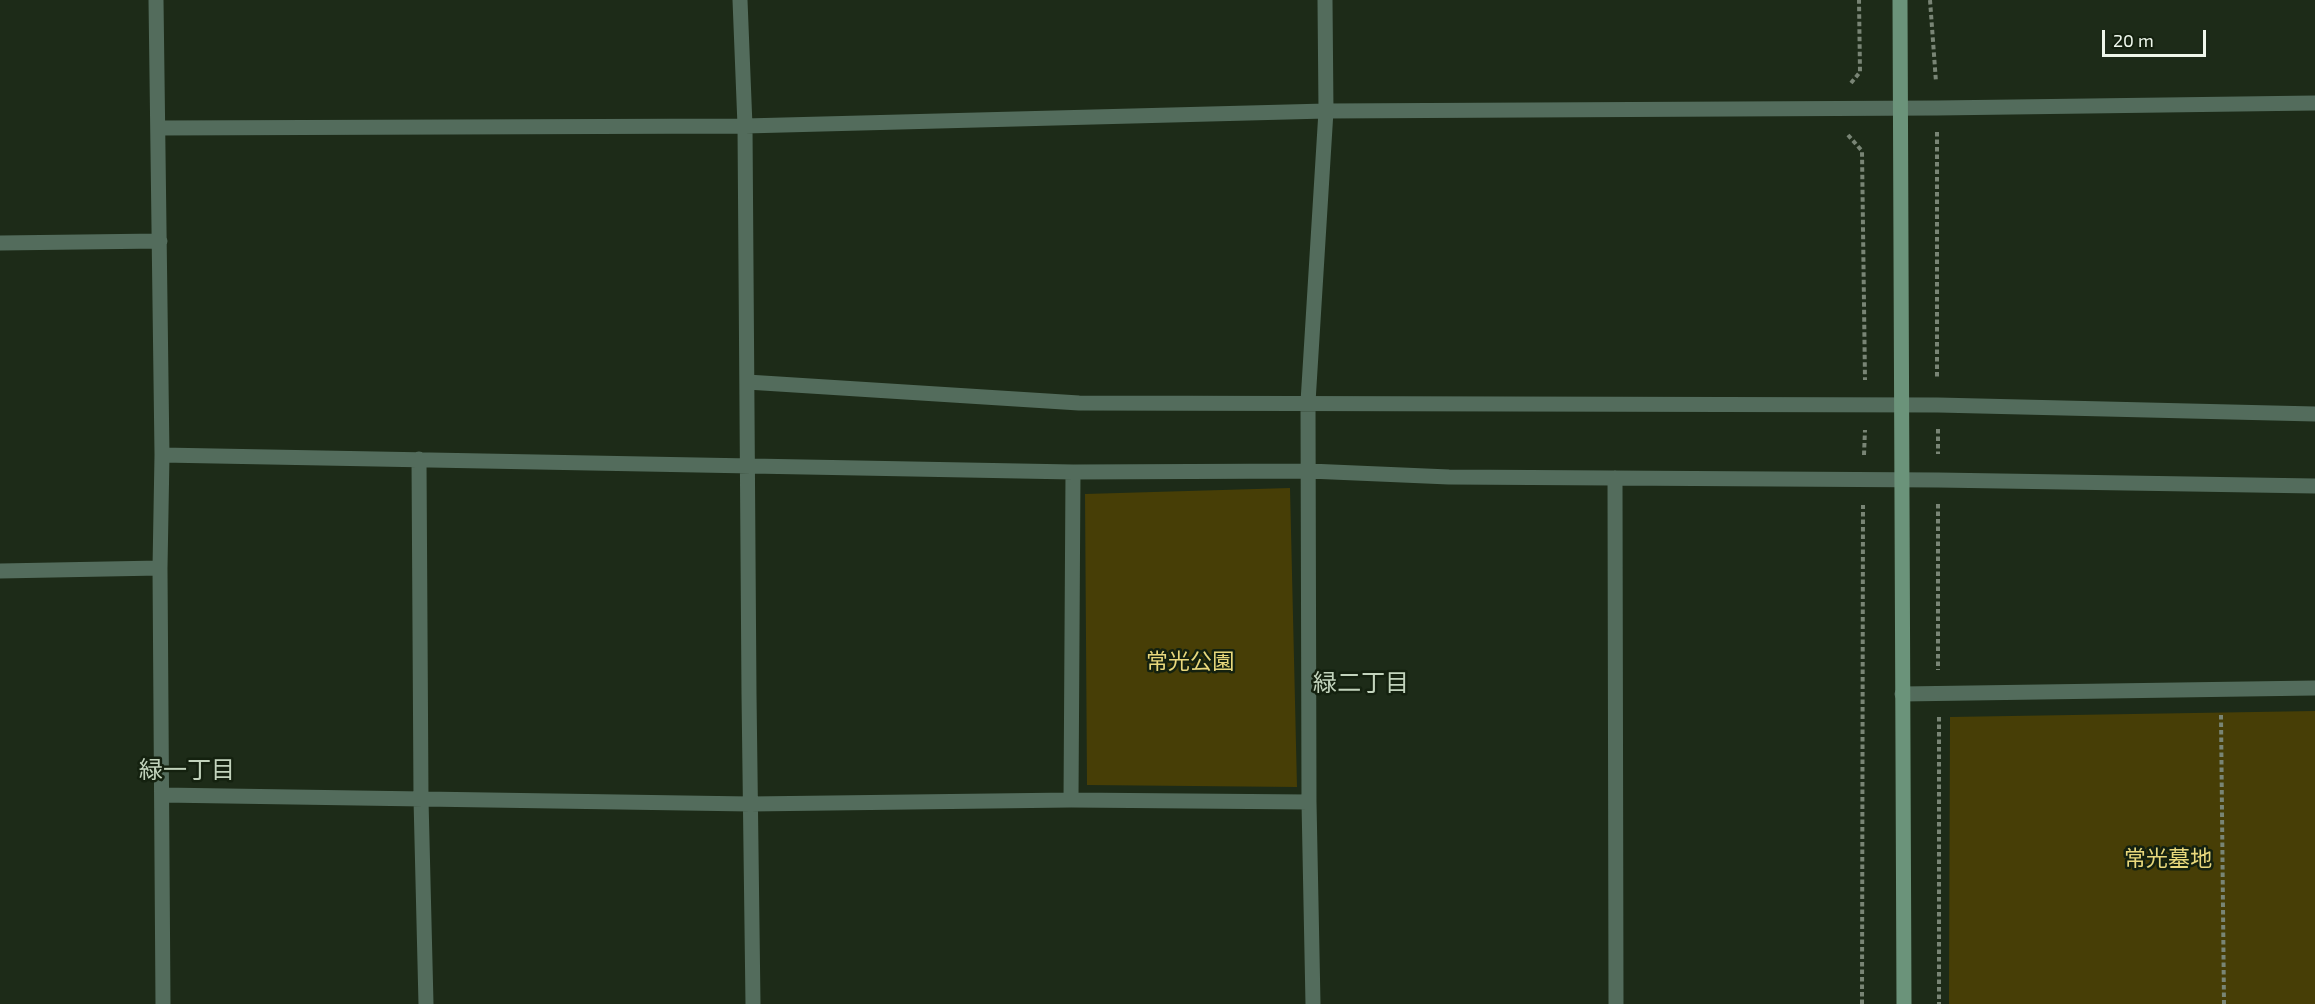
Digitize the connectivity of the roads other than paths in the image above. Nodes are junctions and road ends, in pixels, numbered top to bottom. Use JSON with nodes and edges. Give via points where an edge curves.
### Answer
{"nodes":[{"id":1,"x":156,"y":0,"type":"edge"},
{"id":2,"x":740,"y":0,"type":"edge"},
{"id":3,"x":1324,"y":0,"type":"edge"},
{"id":4,"x":1900,"y":0,"type":"edge"},
{"id":5,"x":2315,"y":103,"type":"edge"},
{"id":6,"x":1902,"y":107,"type":"junction"},
{"id":7,"x":1326,"y":111,"type":"junction"},
{"id":8,"x":745,"y":126,"type":"junction"},
{"id":9,"x":159,"y":129,"type":"junction"},
{"id":10,"x":160,"y":241,"type":"junction"},
{"id":11,"x":0,"y":243,"type":"edge"},
{"id":12,"x":747,"y":382,"type":"junction"},
{"id":13,"x":1308,"y":402,"type":"junction"},
{"id":14,"x":1902,"y":405,"type":"junction"},
{"id":15,"x":2315,"y":414,"type":"edge"},
{"id":16,"x":162,"y":454,"type":"junction"},
{"id":17,"x":419,"y":459,"type":"junction"},
{"id":18,"x":748,"y":465,"type":"junction"},
{"id":19,"x":1309,"y":471,"type":"junction"},
{"id":20,"x":1073,"y":472,"type":"junction"},
{"id":21,"x":1615,"y":478,"type":"junction"},
{"id":22,"x":1901,"y":480,"type":"junction"},
{"id":23,"x":2315,"y":486,"type":"edge"},
{"id":24,"x":160,"y":568,"type":"junction"},
{"id":25,"x":0,"y":571,"type":"edge"},
{"id":26,"x":2315,"y":688,"type":"edge"},
{"id":27,"x":1902,"y":694,"type":"junction"},
{"id":28,"x":162,"y":795,"type":"junction"},
{"id":29,"x":421,"y":798,"type":"junction"},
{"id":30,"x":1071,"y":800,"type":"junction"},
{"id":31,"x":1310,"y":802,"type":"junction"},
{"id":32,"x":750,"y":804,"type":"junction"},
{"id":33,"x":163,"y":1004,"type":"edge"},
{"id":34,"x":426,"y":1004,"type":"edge"},
{"id":35,"x":753,"y":1004,"type":"edge"},
{"id":36,"x":1313,"y":1004,"type":"edge"},
{"id":37,"x":1616,"y":1004,"type":"edge"},
{"id":38,"x":1904,"y":1004,"type":"edge"}],
"edges":[{"from":1,"to":9,"type":"street"},
{"from":2,"to":8,"type":"street"},
{"from":3,"to":7,"type":"street"},
{"from":4,"to":6,"type":"street"},
{"from":5,"to":6,"type":"street"},
{"from":6,"to":7,"type":"street"},
{"from":6,"to":14,"type":"street"},
{"from":7,"to":8,"type":"street"},
{"from":7,"to":13,"type":"street"},
{"from":8,"to":9,"type":"street"},
{"from":8,"to":12,"type":"street"},
{"from":9,"to":10,"type":"street"},
{"from":10,"to":11,"type":"street"},
{"from":10,"to":16,"type":"street"},
{"from":12,"to":13,"type":"street","via":[[1079,402]]},
{"from":12,"to":18,"type":"street"},
{"from":13,"to":14,"type":"street"},
{"from":13,"to":19,"type":"street"},
{"from":14,"to":15,"type":"street"},
{"from":14,"to":22,"type":"street"},
{"from":16,"to":17,"type":"street"},
{"from":16,"to":24,"type":"street"},
{"from":17,"to":18,"type":"street"},
{"from":17,"to":29,"type":"street"},
{"from":18,"to":20,"type":"street"},
{"from":18,"to":32,"type":"street"},
{"from":19,"to":20,"type":"street"},
{"from":19,"to":21,"type":"street"},
{"from":19,"to":31,"type":"street"},
{"from":20,"to":30,"type":"street"},
{"from":21,"to":22,"type":"street"},
{"from":21,"to":37,"type":"street"},
{"from":22,"to":23,"type":"street"},
{"from":22,"to":27,"type":"street"},
{"from":24,"to":25,"type":"street"},
{"from":24,"to":28,"type":"street"},
{"from":26,"to":27,"type":"street"},
{"from":27,"to":38,"type":"street"},
{"from":28,"to":29,"type":"street"},
{"from":28,"to":33,"type":"street"},
{"from":29,"to":32,"type":"street"},
{"from":29,"to":34,"type":"street"},
{"from":30,"to":31,"type":"street"},
{"from":30,"to":32,"type":"street"},
{"from":31,"to":36,"type":"street"},
{"from":32,"to":35,"type":"street"}]}
